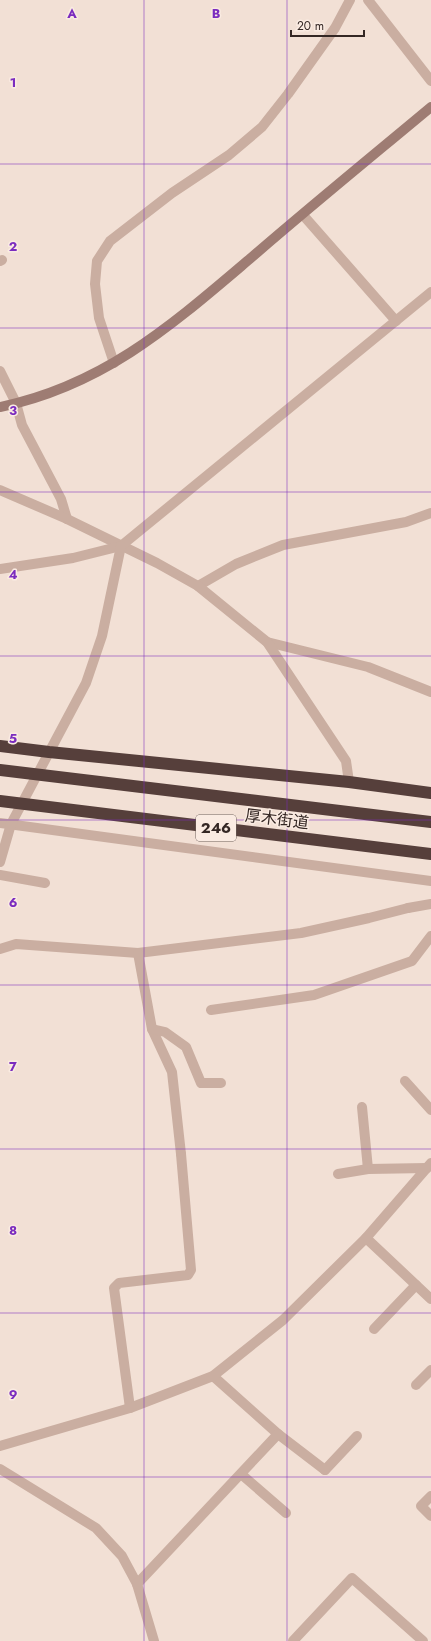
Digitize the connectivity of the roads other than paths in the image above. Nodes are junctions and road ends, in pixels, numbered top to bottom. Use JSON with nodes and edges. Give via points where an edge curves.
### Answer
{"nodes":[{"id":1,"x":350,"y":0,"type":"edge"},
{"id":2,"x":368,"y":0,"type":"edge"},
{"id":3,"x":431,"y":81,"type":"edge"},
{"id":4,"x":431,"y":107,"type":"edge"},
{"id":5,"x":303,"y":215,"type":"junction"},
{"id":6,"x":431,"y":292,"type":"edge"},
{"id":7,"x":396,"y":321,"type":"junction"},
{"id":8,"x":114,"y":363,"type":"junction"},
{"id":9,"x":0,"y":371,"type":"edge"},
{"id":10,"x":16,"y":403,"type":"junction"},
{"id":11,"x":0,"y":407,"type":"edge"},
{"id":12,"x":0,"y":490,"type":"edge"},
{"id":13,"x":431,"y":513,"type":"edge"},
{"id":14,"x":67,"y":519,"type":"junction"},
{"id":15,"x":121,"y":546,"type":"junction"},
{"id":16,"x":0,"y":569,"type":"edge"},
{"id":17,"x":198,"y":586,"type":"junction"},
{"id":18,"x":267,"y":642,"type":"junction"},
{"id":19,"x":431,"y":692,"type":"edge"},
{"id":20,"x":0,"y":746,"type":"edge"},
{"id":21,"x":49,"y":752,"type":"junction"},
{"id":22,"x":0,"y":770,"type":"edge"},
{"id":23,"x":349,"y":782,"type":"junction"},
{"id":24,"x":431,"y":793,"type":"edge"},
{"id":25,"x":0,"y":802,"type":"edge"},
{"id":26,"x":431,"y":822,"type":"edge"},
{"id":27,"x":0,"y":823,"type":"edge"},
{"id":28,"x":11,"y":824,"type":"junction"},
{"id":29,"x":431,"y":854,"type":"edge"},
{"id":30,"x":0,"y":862,"type":"edge"},
{"id":31,"x":0,"y":875,"type":"edge"},
{"id":32,"x":431,"y":881,"type":"edge"},
{"id":33,"x":45,"y":883,"type":"dead end"},
{"id":34,"x":431,"y":904,"type":"edge"},
{"id":35,"x":431,"y":936,"type":"edge"},
{"id":36,"x":0,"y":949,"type":"edge"},
{"id":37,"x":138,"y":953,"type":"junction"},
{"id":38,"x":211,"y":1010,"type":"dead end"},
{"id":39,"x":152,"y":1029,"type":"junction"},
{"id":40,"x":405,"y":1081,"type":"dead end"},
{"id":41,"x":221,"y":1084,"type":"dead end"},
{"id":42,"x":362,"y":1107,"type":"dead end"},
{"id":43,"x":431,"y":1110,"type":"edge"},
{"id":44,"x":429,"y":1165,"type":"edge"},
{"id":45,"x":368,"y":1169,"type":"junction"},
{"id":46,"x":338,"y":1174,"type":"dead end"},
{"id":47,"x":366,"y":1238,"type":"junction"},
{"id":48,"x":416,"y":1285,"type":"junction"},
{"id":49,"x":431,"y":1299,"type":"edge"},
{"id":50,"x":374,"y":1329,"type":"dead end"},
{"id":51,"x":431,"y":1370,"type":"edge"},
{"id":52,"x":213,"y":1376,"type":"junction"},
{"id":53,"x":416,"y":1385,"type":"dead end"},
{"id":54,"x":130,"y":1408,"type":"junction"},
{"id":55,"x":278,"y":1434,"type":"junction"},
{"id":56,"x":357,"y":1436,"type":"dead end"},
{"id":57,"x":0,"y":1446,"type":"edge"},
{"id":58,"x":0,"y":1469,"type":"edge"},
{"id":59,"x":241,"y":1474,"type":"junction"},
{"id":60,"x":431,"y":1496,"type":"edge"},
{"id":61,"x":286,"y":1513,"type":"dead end"},
{"id":62,"x":431,"y":1516,"type":"edge"},
{"id":63,"x":137,"y":1584,"type":"junction"},
{"id":64,"x":154,"y":1641,"type":"edge"},
{"id":65,"x":293,"y":1641,"type":"edge"},
{"id":66,"x":423,"y":1641,"type":"edge"}],
"edges":[{"from":1,"to":8,"type":"street","via":[[336,28],[262,127],[229,155],[172,193],[110,241],[97,261],[95,284],[99,318]]},
{"from":2,"to":3,"type":"street"},
{"from":4,"to":5,"type":"street"},
{"from":5,"to":7,"type":"street"},
{"from":5,"to":8,"type":"street","via":[[201,302]]},
{"from":6,"to":7,"type":"street"},
{"from":7,"to":15,"type":"street"},
{"from":8,"to":10,"type":"street","via":[[80,381]]},
{"from":9,"to":10,"type":"street"},
{"from":10,"to":11,"type":"street"},
{"from":10,"to":14,"type":"street","via":[[22,425],[61,499]]},
{"from":12,"to":14,"type":"street"},
{"from":13,"to":17,"type":"street","via":[[406,522],[283,545],[236,564]]},
{"from":14,"to":15,"type":"street"},
{"from":15,"to":16,"type":"street","via":[[73,558]]},
{"from":15,"to":17,"type":"street"},
{"from":15,"to":21,"type":"street","via":[[102,636],[88,676]]},
{"from":17,"to":18,"type":"street"},
{"from":18,"to":19,"type":"street","via":[[368,667]]},
{"from":18,"to":23,"type":"street","via":[[346,760]]},
{"from":20,"to":21,"type":"highway"},
{"from":21,"to":23,"type":"highway"},
{"from":21,"to":28,"type":"street"},
{"from":22,"to":26,"type":"highway","name":"厚木街道","number":"246","bridge":true},
{"from":23,"to":24,"type":"highway"},
{"from":25,"to":29,"type":"highway","name":"厚木街道","number":"246","bridge":true},
{"from":27,"to":28,"type":"street"},
{"from":28,"to":30,"type":"street"},
{"from":28,"to":32,"type":"street"},
{"from":31,"to":33,"type":"street"},
{"from":34,"to":37,"type":"street","via":[[301,933]]},
{"from":35,"to":38,"type":"street","via":[[412,961],[314,995]]},
{"from":36,"to":37,"type":"street","via":[[16,944]]},
{"from":37,"to":39,"type":"street"},
{"from":39,"to":41,"type":"street","via":[[165,1032],[186,1047],[201,1083]]},
{"from":39,"to":54,"type":"street","via":[[172,1072],[191,1270],[188,1275],[118,1283],[114,1288]]},
{"from":40,"to":43,"type":"street"},
{"from":42,"to":45,"type":"street"},
{"from":44,"to":45,"type":"street"},
{"from":44,"to":47,"type":"street"},
{"from":45,"to":46,"type":"street"},
{"from":47,"to":48,"type":"street"},
{"from":47,"to":52,"type":"street","via":[[283,1320]]},
{"from":48,"to":49,"type":"street"},
{"from":48,"to":50,"type":"street"},
{"from":51,"to":53,"type":"street"},
{"from":52,"to":54,"type":"street"},
{"from":52,"to":55,"type":"street"},
{"from":54,"to":57,"type":"street"},
{"from":55,"to":56,"type":"street","via":[[325,1470]]},
{"from":55,"to":59,"type":"street"},
{"from":58,"to":63,"type":"street","via":[[96,1528],[122,1556]]},
{"from":59,"to":61,"type":"street"},
{"from":59,"to":63,"type":"street"},
{"from":60,"to":62,"type":"street","via":[[421,1506]]},
{"from":63,"to":64,"type":"street"},
{"from":65,"to":66,"type":"street","via":[[352,1578]]}]}
